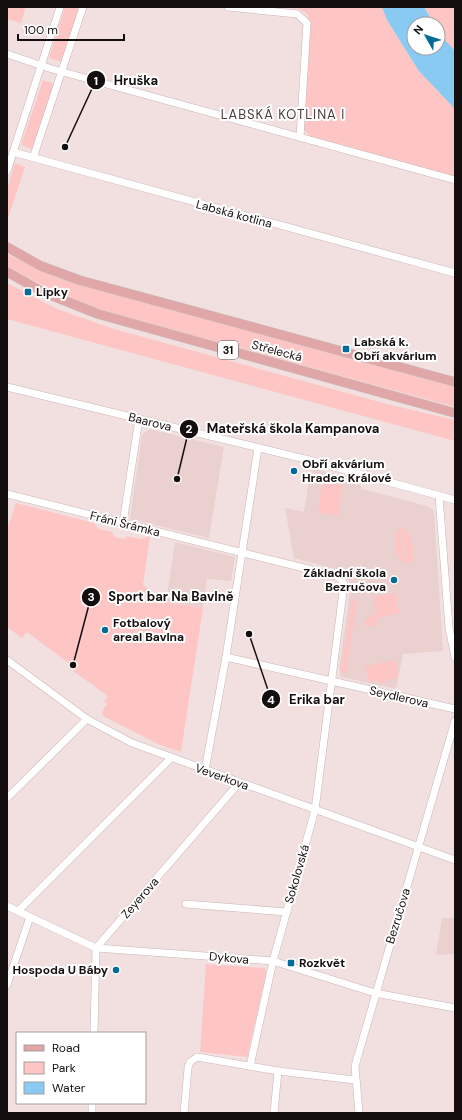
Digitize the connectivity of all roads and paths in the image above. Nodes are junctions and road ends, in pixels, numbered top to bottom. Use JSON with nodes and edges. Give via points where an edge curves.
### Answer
{"nodes":[{"id":1,"x":60,"y":7,"type":"edge"},
{"id":2,"x":83,"y":7,"type":"edge"},
{"id":3,"x":228,"y":7,"type":"edge"},
{"id":4,"x":7,"y":54,"type":"edge"},
{"id":5,"x":42,"y":66,"type":"junction"},
{"id":6,"x":63,"y":71,"type":"junction"},
{"id":7,"x":300,"y":136,"type":"junction"},
{"id":8,"x":13,"y":152,"type":"junction"},
{"id":9,"x":33,"y":158,"type":"junction"},
{"id":10,"x":7,"y":171,"type":"edge"},
{"id":11,"x":455,"y":180,"type":"edge"},
{"id":12,"x":7,"y":247,"type":"edge"},
{"id":13,"x":7,"y":272,"type":"edge"},
{"id":14,"x":455,"y":273,"type":"edge"},
{"id":15,"x":455,"y":382,"type":"edge"},
{"id":16,"x":7,"y":387,"type":"edge"},
{"id":17,"x":455,"y":413,"type":"edge"},
{"id":18,"x":139,"y":420,"type":"junction"},
{"id":19,"x":258,"y":448,"type":"junction"},
{"id":20,"x":7,"y":494,"type":"edge"},
{"id":21,"x":439,"y":496,"type":"junction"},
{"id":22,"x":455,"y":500,"type":"edge"},
{"id":23,"x":123,"y":523,"type":"junction"},
{"id":24,"x":243,"y":553,"type":"junction"},
{"id":25,"x":226,"y":657,"type":"junction"},
{"id":26,"x":455,"y":657,"type":"edge"},
{"id":27,"x":7,"y":660,"type":"edge"},
{"id":28,"x":331,"y":681,"type":"junction"},
{"id":29,"x":455,"y":710,"type":"edge"},
{"id":30,"x":88,"y":719,"type":"junction"},
{"id":31,"x":455,"y":721,"type":"edge"},
{"id":32,"x":171,"y":758,"type":"junction"},
{"id":33,"x":205,"y":770,"type":"junction"},
{"id":34,"x":239,"y":783,"type":"junction"},
{"id":35,"x":7,"y":798,"type":"edge"},
{"id":36,"x":315,"y":810,"type":"junction"},
{"id":37,"x":419,"y":846,"type":"junction"},
{"id":38,"x":455,"y":860,"type":"edge"},
{"id":39,"x":186,"y":904,"type":"dead end"},
{"id":40,"x":7,"y":906,"type":"edge"},
{"id":41,"x":18,"y":911,"type":"junction"},
{"id":42,"x":287,"y":912,"type":"junction"},
{"id":43,"x":30,"y":917,"type":"junction"},
{"id":44,"x":96,"y":948,"type":"junction"},
{"id":45,"x":273,"y":961,"type":"junction"},
{"id":46,"x":7,"y":985,"type":"edge"},
{"id":47,"x":375,"y":993,"type":"junction"},
{"id":48,"x":455,"y":1008,"type":"edge"},
{"id":49,"x":94,"y":1032,"type":"edge"},
{"id":50,"x":250,"y":1066,"type":"junction"},
{"id":51,"x":278,"y":1071,"type":"junction"},
{"id":52,"x":355,"y":1080,"type":"junction"},
{"id":53,"x":184,"y":1113,"type":"edge"},
{"id":54,"x":274,"y":1113,"type":"edge"},
{"id":55,"x":359,"y":1113,"type":"edge"}],
"edges":[{"from":1,"to":5,"type":"street"},
{"from":2,"to":6,"type":"street"},
{"from":3,"to":7,"type":"street","via":[[297,14],[307,23]]},
{"from":4,"to":5,"type":"street"},
{"from":5,"to":6,"type":"street"},
{"from":5,"to":8,"type":"street"},
{"from":6,"to":7,"type":"street"},
{"from":6,"to":9,"type":"street"},
{"from":7,"to":11,"type":"street"},
{"from":8,"to":9,"type":"street","name":"Labská kotlina"},
{"from":8,"to":10,"type":"street"},
{"from":9,"to":14,"type":"street","name":"Labská kotlina"},
{"from":12,"to":15,"type":"main road","name":"Střelecká","number":"31","via":[[41,266],[78,280]]},
{"from":13,"to":17,"type":"main road","name":"Střelecká","number":"31","via":[[43,292],[98,314]]},
{"from":16,"to":18,"type":"street","name":"Baarova"},
{"from":18,"to":19,"type":"street","name":"Baarova"},
{"from":18,"to":23,"type":"street"},
{"from":19,"to":21,"type":"street","name":"Baarova"},
{"from":19,"to":24,"type":"street"},
{"from":20,"to":23,"type":"street","name":"Fráni Šrámka"},
{"from":21,"to":22,"type":"street","name":"Baarova"},
{"from":21,"to":26,"type":"street","via":[[449,628]]},
{"from":23,"to":24,"type":"street","name":"Fráni Šrámka"},
{"from":24,"to":25,"type":"street"},
{"from":24,"to":28,"type":"street","name":"Fráni Šrámka","via":[[336,576],[343,581],[345,588]]},
{"from":25,"to":28,"type":"street","name":"Seydlerova"},
{"from":25,"to":33,"type":"street"},
{"from":27,"to":30,"type":"street","name":"Veverkova"},
{"from":28,"to":29,"type":"street","name":"Seydlerova"},
{"from":28,"to":36,"type":"street","name":"Sokolovská"},
{"from":30,"to":32,"type":"street","name":"Veverkova","via":[[132,743]]},
{"from":30,"to":35,"type":"street"},
{"from":31,"to":37,"type":"street","name":"Bezručova"},
{"from":32,"to":33,"type":"street","name":"Veverkova"},
{"from":32,"to":41,"type":"street"},
{"from":33,"to":34,"type":"street","name":"Veverkova"},
{"from":34,"to":36,"type":"street","name":"Veverkova"},
{"from":34,"to":44,"type":"street","name":"Zeyerova"},
{"from":36,"to":37,"type":"street","name":"Veverkova"},
{"from":36,"to":42,"type":"street","name":"Sokolovská"},
{"from":37,"to":38,"type":"street","name":"Veverkova"},
{"from":37,"to":47,"type":"street","name":"Bezručova"},
{"from":39,"to":42,"type":"street"},
{"from":40,"to":41,"type":"street","name":"Dykova"},
{"from":41,"to":43,"type":"street","name":"Dykova"},
{"from":42,"to":45,"type":"street","name":"Sokolovská"},
{"from":43,"to":44,"type":"street","name":"Dykova"},
{"from":43,"to":46,"type":"street"},
{"from":44,"to":45,"type":"street","name":"Dykova"},
{"from":44,"to":49,"type":"street"},
{"from":45,"to":47,"type":"street","name":"Dykova"},
{"from":45,"to":50,"type":"street","name":"Sokolovská"},
{"from":47,"to":48,"type":"street","name":"Dykova"},
{"from":47,"to":52,"type":"street","name":"Bezručova","via":[[355,1066]]},
{"from":50,"to":51,"type":"street"},
{"from":50,"to":53,"type":"street","via":[[201,1057],[192,1060],[188,1068]]},
{"from":51,"to":52,"type":"street"},
{"from":51,"to":54,"type":"street"},
{"from":52,"to":55,"type":"street","name":"Bezručova"}]}
